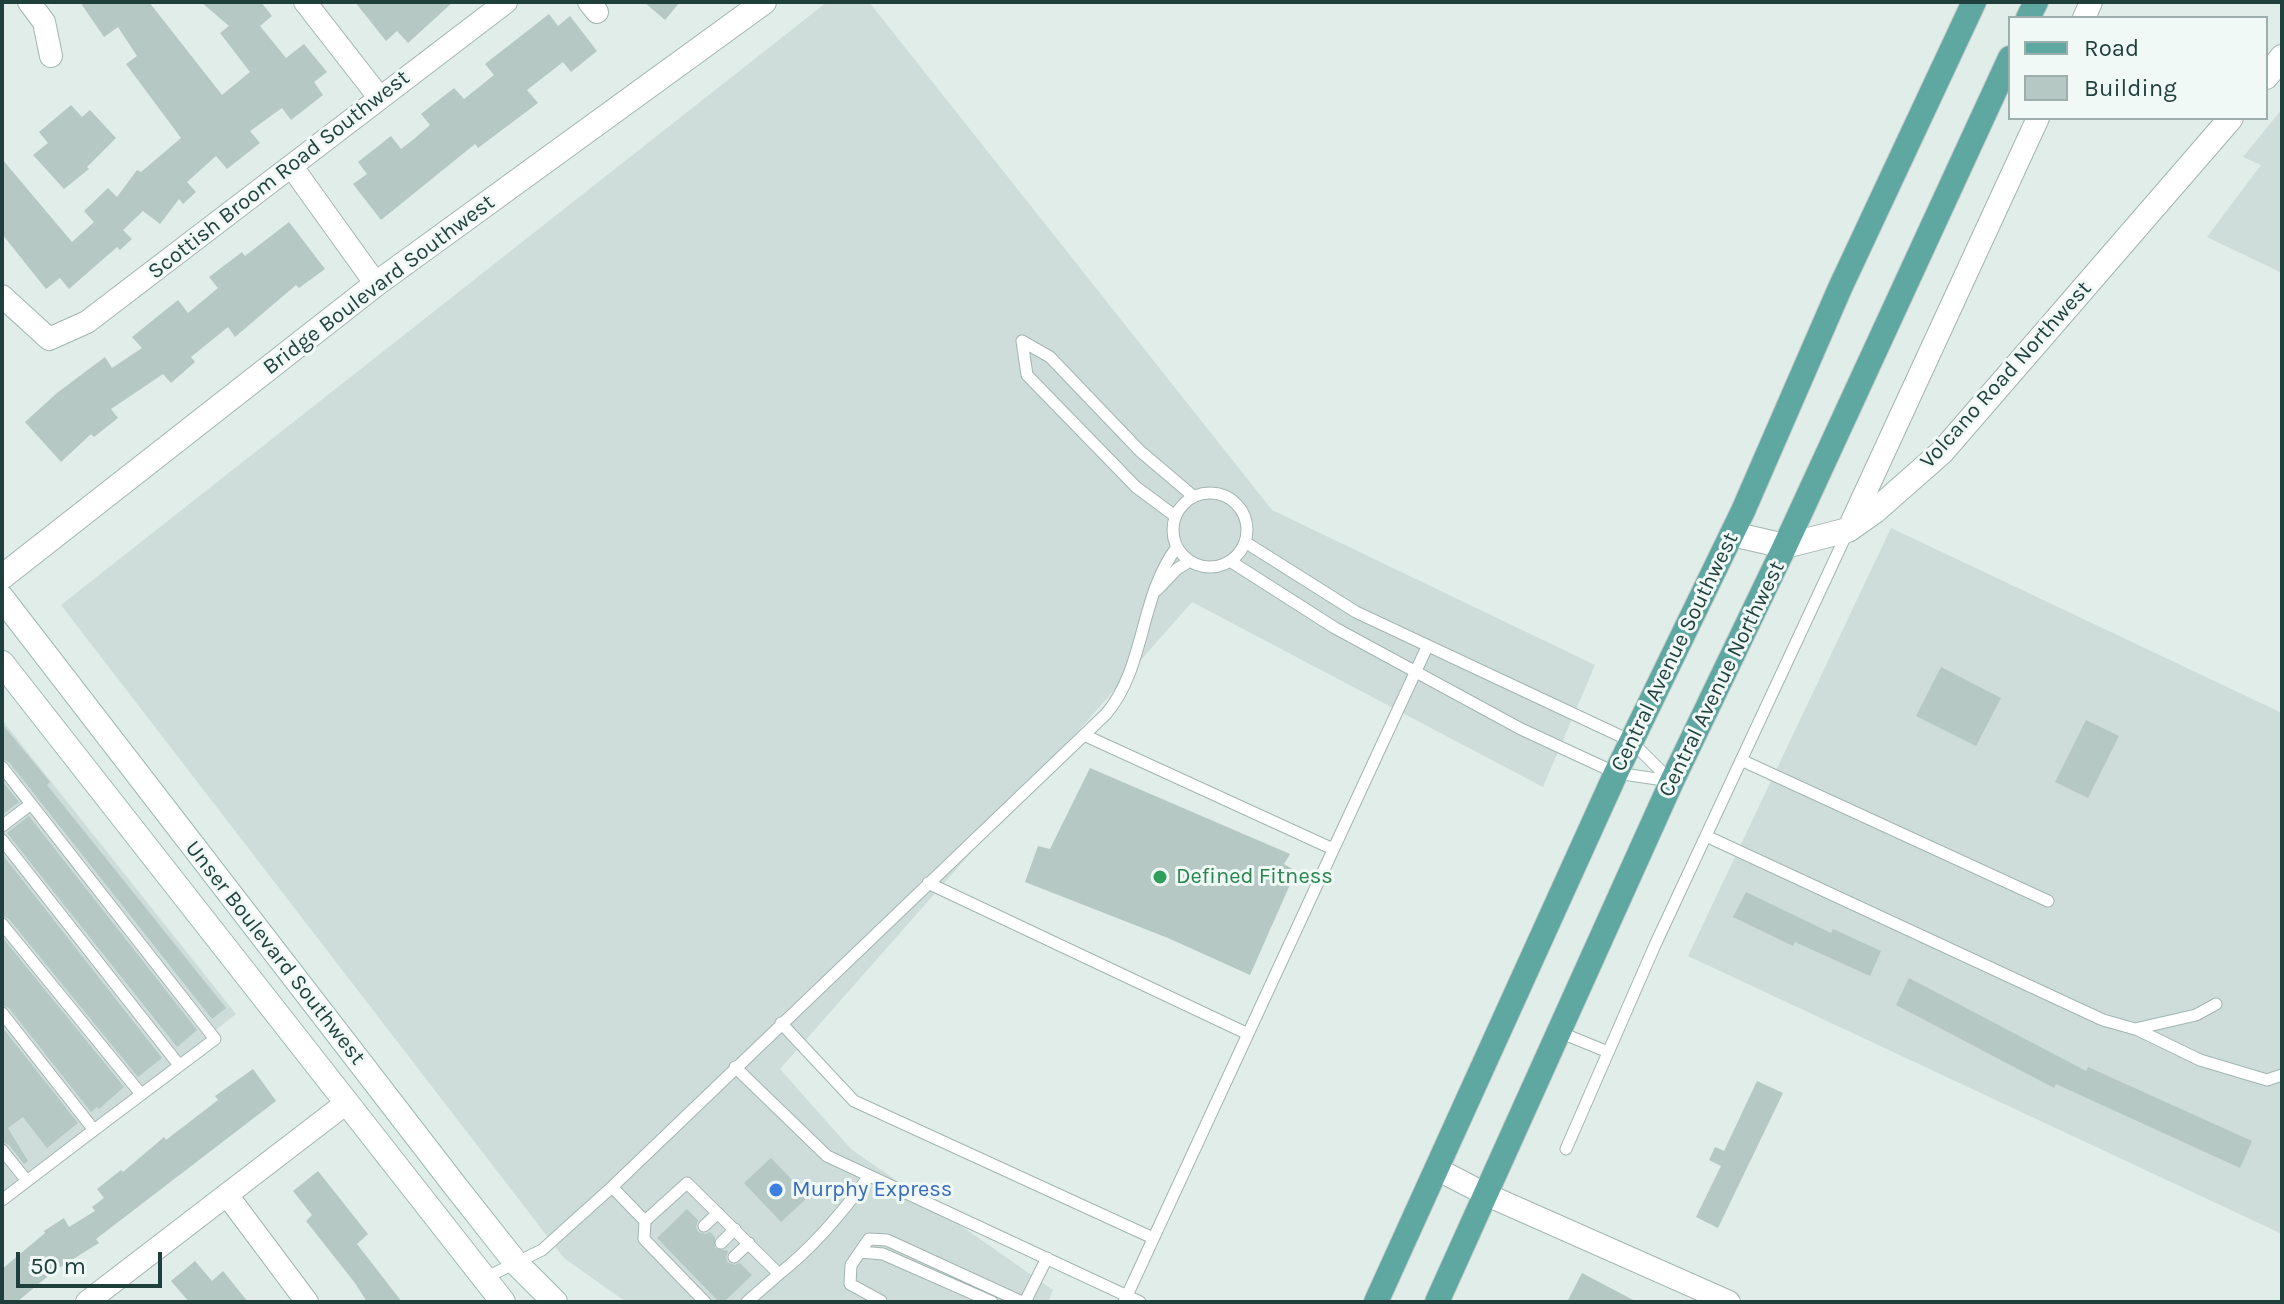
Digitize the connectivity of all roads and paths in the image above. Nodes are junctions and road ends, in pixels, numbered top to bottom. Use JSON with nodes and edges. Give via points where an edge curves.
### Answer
{"nodes":[{"id":1,"x":29,"y":2,"type":"edge"},
{"id":2,"x":305,"y":2,"type":"edge"},
{"id":3,"x":506,"y":2,"type":"edge"},
{"id":4,"x":1974,"y":2,"type":"edge"},
{"id":5,"x":755,"y":4,"type":"edge"},
{"id":6,"x":51,"y":56,"type":"dead end"},
{"id":7,"x":2282,"y":57,"type":"edge"},
{"id":8,"x":2008,"y":62,"type":"edge"},
{"id":9,"x":2268,"y":74,"type":"edge"},
{"id":10,"x":379,"y":97,"type":"junction"},
{"id":11,"x":2037,"y":120,"type":"edge"},
{"id":12,"x":2229,"y":120,"type":"edge"},
{"id":13,"x":292,"y":167,"type":"junction"},
{"id":14,"x":376,"y":284,"type":"junction"},
{"id":15,"x":2,"y":296,"type":"edge"},
{"id":16,"x":1193,"y":496,"type":"junction"},
{"id":17,"x":1175,"y":516,"type":"junction"},
{"id":18,"x":1848,"y":530,"type":"junction"},
{"id":19,"x":1732,"y":534,"type":"junction"},
{"id":20,"x":1245,"y":542,"type":"junction"},
{"id":21,"x":1785,"y":546,"type":"junction"},
{"id":22,"x":1177,"y":547,"type":"junction"},
{"id":23,"x":1190,"y":561,"type":"junction"},
{"id":24,"x":1230,"y":561,"type":"junction"},
{"id":25,"x":2,"y":577,"type":"edge"},
{"id":26,"x":1153,"y":593,"type":"junction"},
{"id":27,"x":2,"y":598,"type":"edge"},
{"id":28,"x":1427,"y":647,"type":"junction"},
{"id":29,"x":2,"y":663,"type":"edge"},
{"id":30,"x":1415,"y":672,"type":"junction"},
{"id":31,"x":1084,"y":735,"type":"junction"},
{"id":32,"x":1631,"y":741,"type":"junction"},
{"id":33,"x":1741,"y":760,"type":"junction"},
{"id":34,"x":2,"y":767,"type":"edge"},
{"id":35,"x":1616,"y":773,"type":"junction"},
{"id":36,"x":1672,"y":781,"type":"junction"},
{"id":37,"x":31,"y":804,"type":"junction"},
{"id":38,"x":2,"y":826,"type":"edge"},
{"id":39,"x":1706,"y":836,"type":"junction"},
{"id":40,"x":2,"y":840,"type":"edge"},
{"id":41,"x":1333,"y":849,"type":"junction"},
{"id":42,"x":928,"y":883,"type":"junction"},
{"id":43,"x":2048,"y":901,"type":"dead end"},
{"id":44,"x":2,"y":924,"type":"edge"},
{"id":45,"x":2216,"y":1004,"type":"dead end"},
{"id":46,"x":2,"y":1013,"type":"edge"},
{"id":47,"x":781,"y":1023,"type":"junction"},
{"id":48,"x":2135,"y":1029,"type":"junction"},
{"id":49,"x":1559,"y":1032,"type":"junction"},
{"id":50,"x":1248,"y":1034,"type":"junction"},
{"id":51,"x":1608,"y":1052,"type":"junction"},
{"id":52,"x":179,"y":1065,"type":"junction"},
{"id":53,"x":735,"y":1067,"type":"junction"},
{"id":54,"x":2282,"y":1075,"type":"edge"},
{"id":55,"x":141,"y":1094,"type":"junction"},
{"id":56,"x":345,"y":1104,"type":"junction"},
{"id":57,"x":94,"y":1130,"type":"junction"},
{"id":58,"x":1566,"y":1149,"type":"dead end"},
{"id":59,"x":2,"y":1150,"type":"edge"},
{"id":60,"x":1437,"y":1169,"type":"junction"},
{"id":61,"x":869,"y":1176,"type":"junction"},
{"id":62,"x":27,"y":1181,"type":"junction"},
{"id":63,"x":612,"y":1187,"type":"junction"},
{"id":64,"x":1485,"y":1194,"type":"junction"},
{"id":65,"x":227,"y":1195,"type":"junction"},
{"id":66,"x":2,"y":1200,"type":"edge"},
{"id":67,"x":718,"y":1213,"type":"junction"},
{"id":68,"x":645,"y":1221,"type":"junction"},
{"id":69,"x":704,"y":1226,"type":"dead end"},
{"id":70,"x":735,"y":1229,"type":"junction"},
{"id":71,"x":1153,"y":1238,"type":"junction"},
{"id":72,"x":721,"y":1243,"type":"dead end"},
{"id":73,"x":749,"y":1243,"type":"junction"},
{"id":74,"x":860,"y":1252,"type":"junction"},
{"id":75,"x":734,"y":1257,"type":"dead end"},
{"id":76,"x":1047,"y":1258,"type":"junction"},
{"id":77,"x":516,"y":1263,"type":"junction"},
{"id":78,"x":779,"y":1274,"type":"junction"},
{"id":79,"x":483,"y":1279,"type":"junction"},
{"id":80,"x":703,"y":1295,"type":"edge"},
{"id":81,"x":1126,"y":1299,"type":"edge"},
{"id":82,"x":881,"y":1301,"type":"edge"},
{"id":83,"x":87,"y":1302,"type":"edge"},
{"id":84,"x":307,"y":1302,"type":"edge"},
{"id":85,"x":503,"y":1302,"type":"edge"},
{"id":86,"x":555,"y":1302,"type":"edge"},
{"id":87,"x":747,"y":1302,"type":"edge"},
{"id":88,"x":992,"y":1302,"type":"edge"},
{"id":89,"x":1024,"y":1302,"type":"edge"},
{"id":90,"x":1140,"y":1302,"type":"edge"},
{"id":91,"x":1376,"y":1302,"type":"edge"},
{"id":92,"x":1437,"y":1302,"type":"edge"},
{"id":93,"x":1729,"y":1302,"type":"edge"}],
"edges":[{"from":1,"to":6,"type":"street","via":[[44,22]]},
{"from":2,"to":10,"type":"street"},
{"from":3,"to":10,"type":"street","name":"Scottish Broom Road Southwest"},
{"from":4,"to":19,"type":"main road","name":"Central Avenue Southwest"},
{"from":5,"to":14,"type":"main road","name":"Bridge Boulevard Southwest"},
{"from":7,"to":9,"type":"main road"},
{"from":8,"to":21,"type":"main road","name":"Central Avenue Northwest"},
{"from":10,"to":13,"type":"street","name":"Scottish Broom Road Southwest"},
{"from":11,"to":18,"type":"street"},
{"from":12,"to":18,"type":"main road","name":"Volcano Road Northwest","via":[[1942,452]]},
{"from":13,"to":14,"type":"street"},
{"from":13,"to":15,"type":"street","name":"Scottish Broom Road Southwest","via":[[87,322],[49,339]]},
{"from":14,"to":25,"type":"main road","name":"Bridge Boulevard Southwest"},
{"from":16,"to":17,"type":"lane"},
{"from":16,"to":17,"type":"lane","via":[[1140,451],[1050,357],[1022,341],[1027,375],[1136,487]]},
{"from":16,"to":20,"type":"lane","via":[[1217,493],[1239,506],[1245,517]]},
{"from":17,"to":22,"type":"lane"},
{"from":18,"to":21,"type":"main road","name":"Volcano Road Northwest"},
{"from":18,"to":33,"type":"lane"},
{"from":19,"to":21,"type":"main road","name":"Volcano Road Northwest"},
{"from":19,"to":32,"type":"main road","name":"Central Avenue Southwest"},
{"from":20,"to":24,"type":"lane"},
{"from":20,"to":28,"type":"lane","via":[[1356,612]]},
{"from":21,"to":36,"type":"main road","name":"Central Avenue Northwest"},
{"from":22,"to":23,"type":"lane"},
{"from":22,"to":26,"type":"lane"},
{"from":23,"to":24,"type":"lane","via":[[1210,567]]},
{"from":23,"to":26,"type":"lane"},
{"from":24,"to":30,"type":"lane"},
{"from":26,"to":31,"type":"lane","via":[[1121,696]]},
{"from":27,"to":77,"type":"main road","name":"Unser Boulevard Southwest"},
{"from":28,"to":30,"type":"lane"},
{"from":28,"to":32,"type":"lane"},
{"from":29,"to":56,"type":"main road","name":"Unser Boulevard Southwest"},
{"from":30,"to":35,"type":"lane"},
{"from":30,"to":41,"type":"lane"},
{"from":31,"to":41,"type":"lane"},
{"from":31,"to":42,"type":"lane"},
{"from":32,"to":35,"type":"main road","name":"Central Avenue Southwest"},
{"from":32,"to":36,"type":"lane"},
{"from":33,"to":39,"type":"lane"},
{"from":33,"to":43,"type":"lane"},
{"from":34,"to":37,"type":"lane"},
{"from":35,"to":36,"type":"lane"},
{"from":35,"to":60,"type":"main road","name":"Central Avenue Southwest"},
{"from":36,"to":49,"type":"main road","name":"Central Avenue Northwest"},
{"from":37,"to":38,"type":"lane"},
{"from":37,"to":52,"type":"lane","via":[[215,1039]]},
{"from":39,"to":48,"type":"lane","via":[[2103,1020]]},
{"from":39,"to":51,"type":"lane"},
{"from":40,"to":52,"type":"lane"},
{"from":41,"to":50,"type":"lane"},
{"from":42,"to":47,"type":"lane"},
{"from":42,"to":50,"type":"lane"},
{"from":44,"to":55,"type":"lane"},
{"from":45,"to":48,"type":"lane","via":[[2196,1015]]},
{"from":46,"to":57,"type":"lane"},
{"from":47,"to":53,"type":"lane"},
{"from":47,"to":71,"type":"lane","via":[[854,1101]]},
{"from":48,"to":54,"type":"lane","via":[[2200,1060],[2267,1080]]},
{"from":49,"to":51,"type":"lane"},
{"from":49,"to":64,"type":"main road","name":"Central Avenue Northwest"},
{"from":50,"to":71,"type":"lane"},
{"from":51,"to":58,"type":"lane"},
{"from":52,"to":55,"type":"lane"},
{"from":53,"to":61,"type":"lane","via":[[827,1156]]},
{"from":53,"to":63,"type":"lane"},
{"from":55,"to":57,"type":"lane"},
{"from":56,"to":65,"type":"street"},
{"from":56,"to":79,"type":"main road","name":"Unser Boulevard Southwest"},
{"from":57,"to":62,"type":"lane"},
{"from":59,"to":62,"type":"lane"},
{"from":60,"to":64,"type":"street"},
{"from":60,"to":91,"type":"main road","name":"Central Avenue Southwest"},
{"from":61,"to":76,"type":"lane"},
{"from":61,"to":78,"type":"lane","via":[[843,1214]]},
{"from":62,"to":66,"type":"lane"},
{"from":63,"to":68,"type":"lane"},
{"from":63,"to":77,"type":"lane","via":[[542,1250]]},
{"from":64,"to":92,"type":"main road","name":"Central Avenue Northwest"},
{"from":64,"to":93,"type":"street"},
{"from":65,"to":83,"type":"street"},
{"from":65,"to":84,"type":"street"},
{"from":67,"to":68,"type":"lane","via":[[687,1183]]},
{"from":67,"to":69,"type":"lane"},
{"from":67,"to":70,"type":"lane"},
{"from":68,"to":80,"type":"lane","via":[[644,1239]]},
{"from":70,"to":72,"type":"lane"},
{"from":70,"to":73,"type":"lane"},
{"from":71,"to":81,"type":"lane"},
{"from":73,"to":75,"type":"lane"},
{"from":73,"to":78,"type":"lane"},
{"from":74,"to":82,"type":"lane","via":[[851,1265],[850,1284]]},
{"from":74,"to":88,"type":"lane","via":[[883,1254]]},
{"from":74,"to":89,"type":"lane","via":[[869,1239],[887,1240]]},
{"from":76,"to":81,"type":"lane"},
{"from":76,"to":89,"type":"lane"},
{"from":77,"to":79,"type":"lane"},
{"from":77,"to":86,"type":"main road","name":"Unser Boulevard Southwest"},
{"from":78,"to":87,"type":"lane"},
{"from":79,"to":85,"type":"main road","name":"Unser Boulevard Southwest"},
{"from":81,"to":90,"type":"lane"}]}
